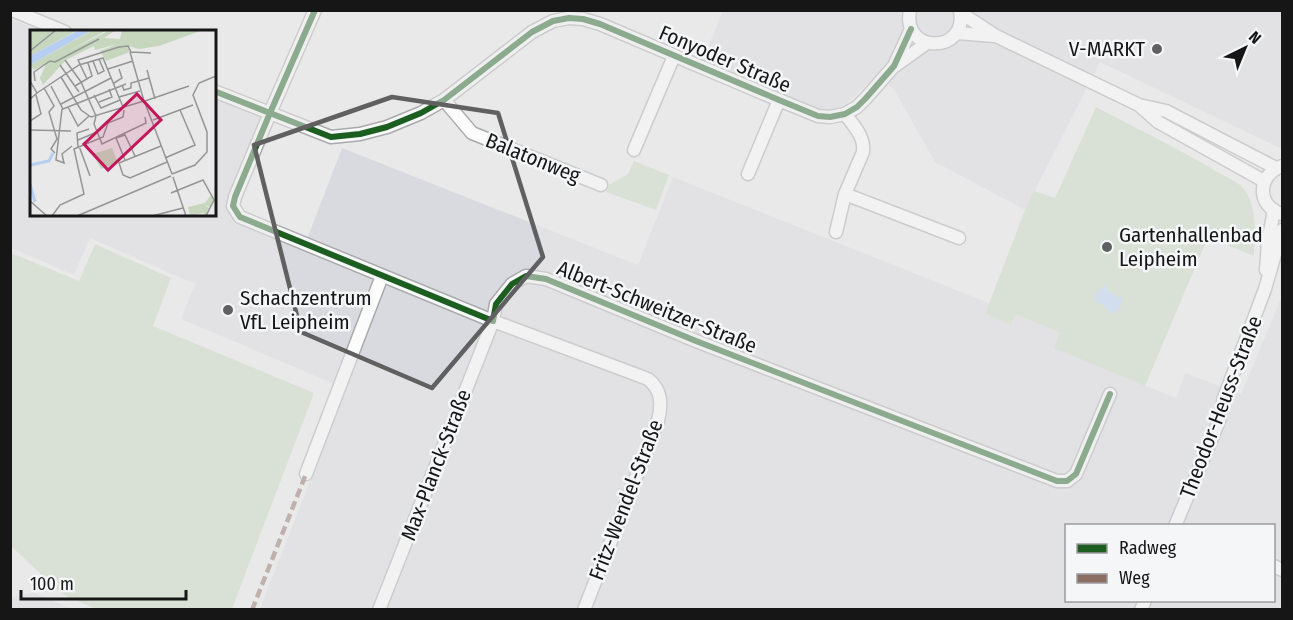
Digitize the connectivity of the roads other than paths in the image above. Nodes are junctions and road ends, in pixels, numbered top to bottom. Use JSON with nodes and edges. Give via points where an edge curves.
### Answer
{"nodes":[{"id":1,"x":12,"y":10,"type":"edge"},
{"id":2,"x":315,"y":10,"type":"edge"},
{"id":3,"x":910,"y":10,"type":"edge"},
{"id":4,"x":961,"y":12,"type":"edge"},
{"id":5,"x":911,"y":29,"type":"junction"},
{"id":6,"x":60,"y":30,"type":"edge"},
{"id":7,"x":957,"y":33,"type":"junction"},
{"id":8,"x":996,"y":36,"type":"junction"},
{"id":9,"x":927,"y":44,"type":"junction"},
{"id":10,"x":674,"y":56,"type":"junction"},
{"id":11,"x":894,"y":66,"type":"junction"},
{"id":12,"x":216,"y":92,"type":"edge"},
{"id":13,"x":444,"y":100,"type":"junction"},
{"id":14,"x":779,"y":100,"type":"junction"},
{"id":15,"x":1139,"y":105,"type":"junction"},
{"id":16,"x":270,"y":113,"type":"junction"},
{"id":17,"x":846,"y":114,"type":"junction"},
{"id":18,"x":634,"y":150,"type":"dead end"},
{"id":19,"x":1279,"y":167,"type":"edge"},
{"id":20,"x":748,"y":174,"type":"dead end"},
{"id":21,"x":1264,"y":182,"type":"junction"},
{"id":22,"x":601,"y":185,"type":"dead end"},
{"id":23,"x":845,"y":194,"type":"junction"},
{"id":24,"x":1278,"y":212,"type":"edge"},
{"id":25,"x":1282,"y":230,"type":"edge"},
{"id":26,"x":836,"y":232,"type":"dead end"},
{"id":27,"x":959,"y":238,"type":"dead end"},
{"id":28,"x":382,"y":276,"type":"junction"},
{"id":29,"x":1266,"y":289,"type":"junction"},
{"id":30,"x":493,"y":321,"type":"junction"},
{"id":31,"x":1110,"y":394,"type":"dead end"},
{"id":32,"x":306,"y":474,"type":"dead end"},
{"id":33,"x":1175,"y":524,"type":"edge"},
{"id":34,"x":379,"y":609,"type":"edge"},
{"id":35,"x":584,"y":609,"type":"edge"}],
"edges":[{"from":1,"to":6,"type":"street"},
{"from":2,"to":16,"type":"street"},
{"from":3,"to":5,"type":"street"},
{"from":4,"to":7,"type":"street"},
{"from":4,"to":8,"type":"street"},
{"from":5,"to":9,"type":"street"},
{"from":5,"to":11,"type":"street"},
{"from":7,"to":8,"type":"street"},
{"from":7,"to":9,"type":"street","via":[[942,43]]},
{"from":8,"to":15,"type":"street"},
{"from":9,"to":11,"type":"street"},
{"from":10,"to":13,"type":"street","name":"Fonyoder Straße","via":[[584,19],[553,21],[532,32]]},
{"from":10,"to":14,"type":"street","name":"Fonyoder Straße"},
{"from":10,"to":18,"type":"street"},
{"from":11,"to":17,"type":"street"},
{"from":12,"to":16,"type":"street","name":"Fonyoder Straße"},
{"from":13,"to":16,"type":"street","name":"Fonyoder Straße","via":[[387,127],[360,134],[331,136]]},
{"from":13,"to":22,"type":"street","name":"Balatonweg","via":[[472,133]]},
{"from":14,"to":17,"type":"street","name":"Fonyoder Straße","via":[[818,116]]},
{"from":14,"to":20,"type":"street"},
{"from":15,"to":19,"type":"street","via":[[1166,111]]},
{"from":15,"to":21,"type":"street","via":[[1158,122]]},
{"from":16,"to":28,"type":"street","via":[[235,197],[233,206],[240,217]]},
{"from":17,"to":23,"type":"street","via":[[863,146]]},
{"from":19,"to":21,"type":"street"},
{"from":21,"to":24,"type":"street","via":[[1264,198]]},
{"from":23,"to":26,"type":"street"},
{"from":23,"to":27,"type":"street"},
{"from":24,"to":29,"type":"street","name":"Theodor-Heuss-Straße","via":[[1268,242]]},
{"from":25,"to":29,"type":"street","name":"Theodor-Heuss-Straße"},
{"from":28,"to":30,"type":"street"},
{"from":28,"to":32,"type":"street"},
{"from":29,"to":33,"type":"street","name":"Theodor-Heuss-Straße","via":[[1224,398],[1219,421]]},
{"from":30,"to":31,"type":"street","name":"Albert-Schweitzer-Straße","via":[[496,304],[512,284],[526,276],[546,279],[1057,481],[1066,482],[1076,474]]},
{"from":30,"to":34,"type":"street","name":"Max-Planck-Straße"},
{"from":30,"to":35,"type":"street","name":"Fritz-Wendel-Straße","via":[[648,379],[660,393],[658,421]]}]}
